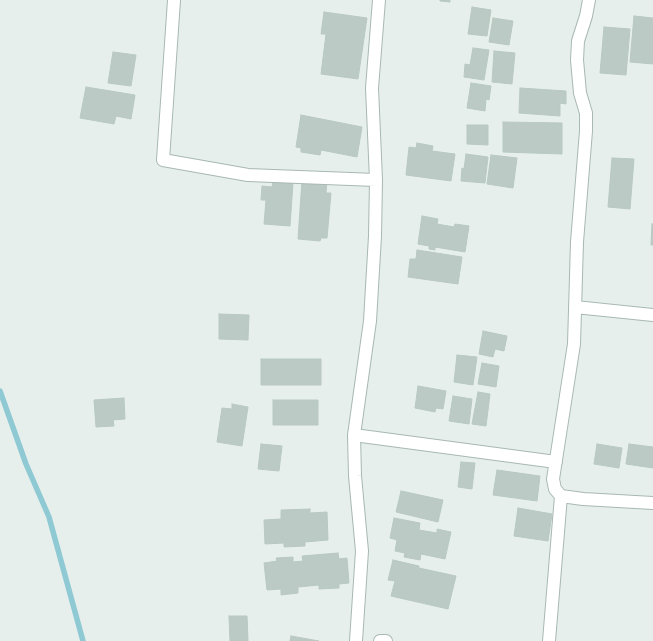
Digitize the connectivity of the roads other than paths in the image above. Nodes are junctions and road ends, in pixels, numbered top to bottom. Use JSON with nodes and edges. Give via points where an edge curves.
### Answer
{"nodes":[{"id":1,"x":174,"y":0,"type":"edge"},
{"id":2,"x":379,"y":0,"type":"edge"},
{"id":3,"x":589,"y":0,"type":"edge"},
{"id":4,"x":376,"y":180,"type":"junction"},
{"id":5,"x":575,"y":307,"type":"junction"},
{"id":6,"x":653,"y":315,"type":"edge"},
{"id":7,"x":354,"y":435,"type":"junction"},
{"id":8,"x":556,"y":462,"type":"junction"},
{"id":9,"x":561,"y":496,"type":"junction"},
{"id":10,"x":653,"y":503,"type":"edge"},
{"id":11,"x":356,"y":641,"type":"edge"},
{"id":12,"x":380,"y":641,"type":"edge"},
{"id":13,"x":386,"y":641,"type":"edge"},
{"id":14,"x":549,"y":641,"type":"edge"}],
"edges":[{"from":1,"to":4,"type":"street","via":[[164,160],[248,175]]},
{"from":2,"to":4,"type":"street","via":[[372,88]]},
{"from":3,"to":5,"type":"street","via":[[578,41],[577,60],[580,93],[586,113],[586,131],[577,242]]},
{"from":4,"to":7,"type":"street","via":[[370,322]]},
{"from":5,"to":6,"type":"street"},
{"from":5,"to":8,"type":"street","via":[[574,344]]},
{"from":7,"to":8,"type":"street"},
{"from":7,"to":11,"type":"street","via":[[362,551]]},
{"from":8,"to":9,"type":"street","via":[[555,489]]},
{"from":9,"to":10,"type":"street"},
{"from":9,"to":14,"type":"street"},
{"from":12,"to":13,"type":"street"}]}
